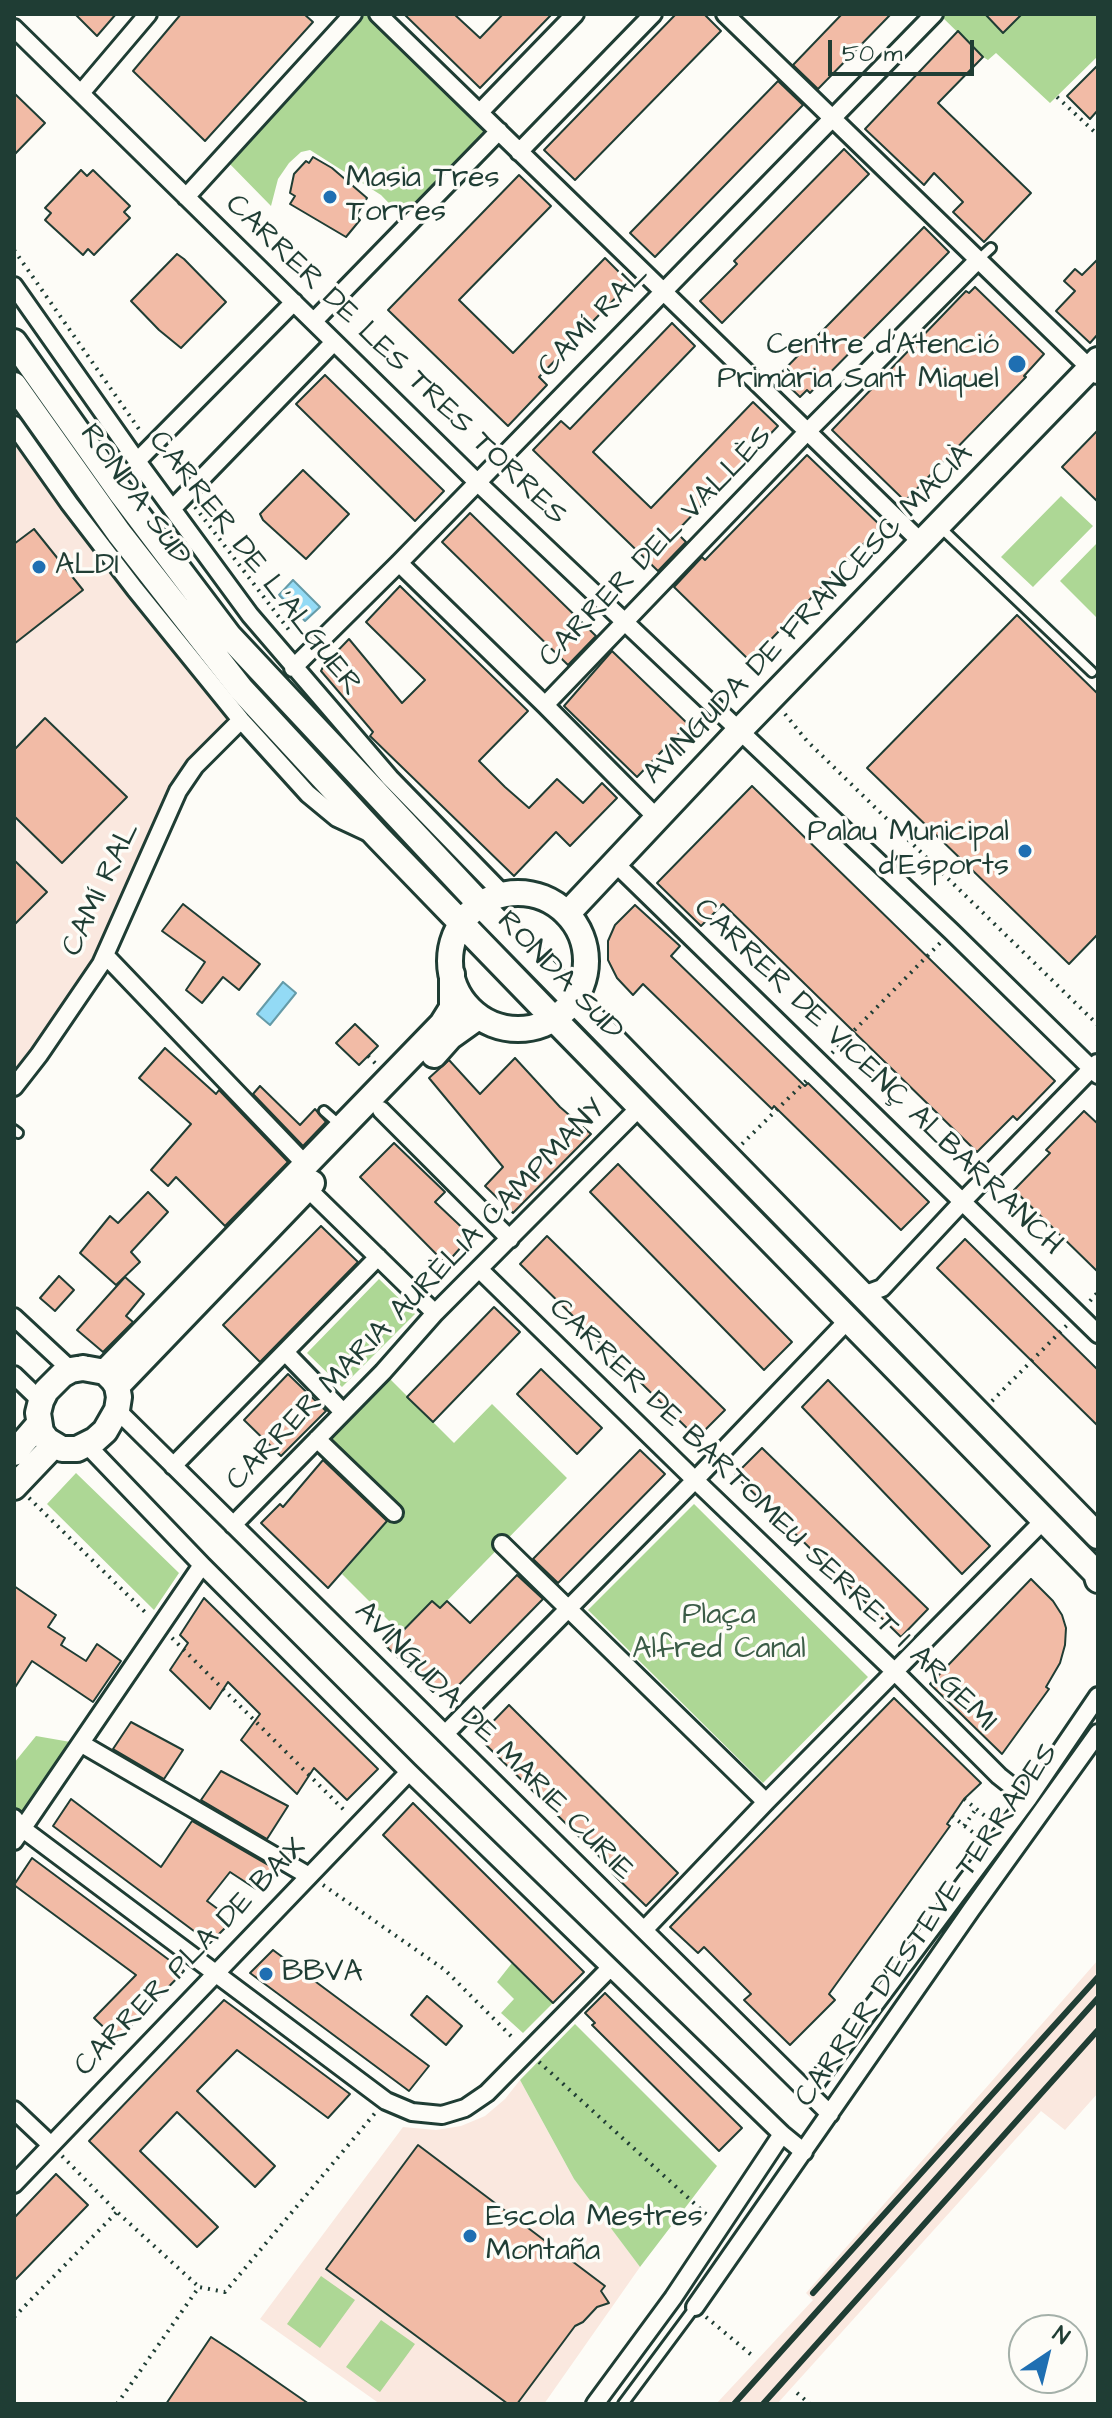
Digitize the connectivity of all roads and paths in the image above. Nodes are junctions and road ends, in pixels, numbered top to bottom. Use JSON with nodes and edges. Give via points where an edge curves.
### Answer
{"nodes":[{"id":1,"x":148,"y":14,"type":"edge"},
{"id":2,"x":353,"y":14,"type":"edge"},
{"id":3,"x":378,"y":14,"type":"edge"},
{"id":4,"x":575,"y":14,"type":"edge"},
{"id":5,"x":653,"y":14,"type":"edge"},
{"id":6,"x":725,"y":14,"type":"edge"},
{"id":7,"x":934,"y":14,"type":"edge"},
{"id":8,"x":14,"y":28,"type":"edge"},
{"id":9,"x":81,"y":93,"type":"junction"},
{"id":10,"x":1057,"y":97,"type":"dead end"},
{"id":11,"x":480,"y":112,"type":"junction"},
{"id":12,"x":832,"y":118,"type":"junction"},
{"id":13,"x":499,"y":131,"type":"junction"},
{"id":14,"x":1098,"y":135,"type":"edge"},
{"id":15,"x":519,"y":152,"type":"junction"},
{"id":16,"x":186,"y":197,"type":"junction"},
{"id":17,"x":991,"y":248,"type":"dead end"},
{"id":18,"x":14,"y":250,"type":"edge"},
{"id":19,"x":978,"y":260,"type":"junction"},
{"id":20,"x":14,"y":286,"type":"edge"},
{"id":21,"x":662,"y":292,"type":"junction"},
{"id":22,"x":294,"y":302,"type":"junction"},
{"id":23,"x":314,"y":321,"type":"junction"},
{"id":24,"x":14,"y":342,"type":"edge"},
{"id":25,"x":334,"y":342,"type":"junction"},
{"id":26,"x":1095,"y":368,"type":"edge"},
{"id":27,"x":14,"y":385,"type":"edge"},
{"id":28,"x":14,"y":425,"type":"edge"},
{"id":29,"x":807,"y":432,"type":"junction"},
{"id":30,"x":162,"y":435,"type":"junction"},
{"id":31,"x":137,"y":461,"type":"junction"},
{"id":32,"x":198,"y":482,"type":"junction"},
{"id":33,"x":477,"y":482,"type":"junction"},
{"id":34,"x":172,"y":509,"type":"junction"},
{"id":35,"x":938,"y":524,"type":"junction"},
{"id":36,"x":921,"y":542,"type":"junction"},
{"id":37,"x":399,"y":563,"type":"junction"},
{"id":38,"x":624,"y":623,"type":"junction"},
{"id":39,"x":292,"y":634,"type":"dead end"},
{"id":40,"x":293,"y":668,"type":"junction"},
{"id":41,"x":1092,"y":672,"type":"dead end"},
{"id":42,"x":771,"y":697,"type":"junction"},
{"id":43,"x":545,"y":705,"type":"junction"},
{"id":44,"x":241,"y":720,"type":"junction"},
{"id":45,"x":739,"y":731,"type":"junction"},
{"id":46,"x":658,"y":819,"type":"junction"},
{"id":47,"x":378,"y":837,"type":"junction"},
{"id":48,"x":616,"y":864,"type":"junction"},
{"id":49,"x":504,"y":895,"type":"junction"},
{"id":50,"x":481,"y":905,"type":"junction"},
{"id":51,"x":567,"y":914,"type":"junction"},
{"id":52,"x":462,"y":922,"type":"junction"},
{"id":53,"x":951,"y":931,"type":"junction"},
{"id":54,"x":105,"y":955,"type":"junction"},
{"id":55,"x":452,"y":974,"type":"junction"},
{"id":56,"x":574,"y":1000,"type":"junction"},
{"id":57,"x":478,"y":1017,"type":"junction"},
{"id":58,"x":554,"y":1019,"type":"junction"},
{"id":59,"x":1098,"y":1025,"type":"edge"},
{"id":60,"x":821,"y":1064,"type":"junction"},
{"id":61,"x":1096,"y":1069,"type":"edge"},
{"id":62,"x":14,"y":1087,"type":"edge"},
{"id":63,"x":641,"y":1106,"type":"junction"},
{"id":64,"x":381,"y":1110,"type":"junction"},
{"id":65,"x":729,"y":1157,"type":"junction"},
{"id":66,"x":306,"y":1176,"type":"junction"},
{"id":67,"x":963,"y":1201,"type":"junction"},
{"id":68,"x":510,"y":1239,"type":"junction"},
{"id":69,"x":378,"y":1257,"type":"junction"},
{"id":70,"x":480,"y":1270,"type":"junction"},
{"id":71,"x":1098,"y":1292,"type":"edge"},
{"id":72,"x":863,"y":1295,"type":"junction"},
{"id":73,"x":435,"y":1313,"type":"junction"},
{"id":74,"x":1078,"y":1314,"type":"junction"},
{"id":75,"x":14,"y":1317,"type":"edge"},
{"id":76,"x":848,"y":1320,"type":"junction"},
{"id":77,"x":1098,"y":1334,"type":"edge"},
{"id":78,"x":285,"y":1352,"type":"junction"},
{"id":79,"x":71,"y":1370,"type":"junction"},
{"id":80,"x":14,"y":1375,"type":"edge"},
{"id":81,"x":113,"y":1390,"type":"junction"},
{"id":82,"x":40,"y":1412,"type":"junction"},
{"id":83,"x":343,"y":1412,"type":"junction"},
{"id":84,"x":979,"y":1414,"type":"junction"},
{"id":85,"x":317,"y":1439,"type":"junction"},
{"id":86,"x":54,"y":1445,"type":"junction"},
{"id":87,"x":87,"y":1445,"type":"junction"},
{"id":88,"x":14,"y":1453,"type":"edge"},
{"id":89,"x":173,"y":1466,"type":"junction"},
{"id":90,"x":695,"y":1480,"type":"junction"},
{"id":91,"x":15,"y":1486,"type":"edge"},
{"id":92,"x":394,"y":1513,"type":"dead end"},
{"id":93,"x":1044,"y":1520,"type":"junction"},
{"id":94,"x":233,"y":1525,"type":"junction"},
{"id":95,"x":1098,"y":1536,"type":"edge"},
{"id":96,"x":502,"y":1544,"type":"dead end"},
{"id":97,"x":202,"y":1565,"type":"junction"},
{"id":98,"x":1098,"y":1580,"type":"edge"},
{"id":99,"x":568,"y":1608,"type":"junction"},
{"id":100,"x":159,"y":1626,"type":"junction"},
{"id":101,"x":895,"y":1672,"type":"junction"},
{"id":102,"x":1098,"y":1696,"type":"edge"},
{"id":103,"x":1098,"y":1733,"type":"edge"},
{"id":104,"x":445,"y":1734,"type":"junction"},
{"id":105,"x":82,"y":1744,"type":"junction"},
{"id":106,"x":409,"y":1772,"type":"junction"},
{"id":107,"x":964,"y":1799,"type":"dead end"},
{"id":108,"x":1028,"y":1799,"type":"junction"},
{"id":109,"x":766,"y":1802,"type":"junction"},
{"id":110,"x":976,"y":1809,"type":"junction"},
{"id":111,"x":952,"y":1816,"type":"dead end"},
{"id":112,"x":359,"y":1824,"type":"junction"},
{"id":113,"x":964,"y":1826,"type":"junction"},
{"id":114,"x":17,"y":1829,"type":"edge"},
{"id":115,"x":1003,"y":1831,"type":"junction"},
{"id":116,"x":992,"y":1847,"type":"junction"},
{"id":117,"x":309,"y":1876,"type":"junction"},
{"id":118,"x":644,"y":1930,"type":"junction"},
{"id":119,"x":610,"y":1968,"type":"junction"},
{"id":120,"x":216,"y":1974,"type":"junction"},
{"id":121,"x":527,"y":2051,"type":"junction"},
{"id":122,"x":809,"y":2092,"type":"junction"},
{"id":123,"x":386,"y":2101,"type":"junction"},
{"id":124,"x":14,"y":2110,"type":"edge"},
{"id":125,"x":830,"y":2114,"type":"junction"},
{"id":126,"x":782,"y":2134,"type":"junction"},
{"id":127,"x":51,"y":2145,"type":"junction"},
{"id":128,"x":804,"y":2152,"type":"junction"},
{"id":129,"x":14,"y":2184,"type":"edge"},
{"id":130,"x":117,"y":2212,"type":"junction"},
{"id":131,"x":721,"y":2228,"type":"junction"},
{"id":132,"x":199,"y":2287,"type":"junction"},
{"id":133,"x":695,"y":2307,"type":"junction"},
{"id":134,"x":14,"y":2317,"type":"edge"},
{"id":135,"x":754,"y":2357,"type":"dead end"},
{"id":136,"x":797,"y":2393,"type":"dead end"},
{"id":137,"x":117,"y":2404,"type":"edge"},
{"id":138,"x":595,"y":2404,"type":"edge"},
{"id":139,"x":623,"y":2404,"type":"edge"},
{"id":140,"x":810,"y":2404,"type":"edge"}],
"edges":[{"from":1,"to":9,"type":"street"},
{"from":2,"to":16,"type":"street"},
{"from":3,"to":11,"type":"street"},
{"from":4,"to":11,"type":"street"},
{"from":5,"to":15,"type":"street"},
{"from":6,"to":12,"type":"street"},
{"from":7,"to":12,"type":"street","name":"CAMÍ RAL"},
{"from":8,"to":9,"type":"street","name":"CARRER DE LES TRES TORRES"},
{"from":9,"to":16,"type":"street","name":"CARRER DE LES TRES TORRES"},
{"from":10,"to":14,"type":"path"},
{"from":11,"to":13,"type":"street"},
{"from":12,"to":19,"type":"street","via":[[920,198]]},
{"from":12,"to":21,"type":"street","name":"CAMÍ RAL"},
{"from":13,"to":15,"type":"street"},
{"from":13,"to":23,"type":"street"},
{"from":15,"to":21,"type":"street"},
{"from":16,"to":22,"type":"street","name":"CARRER DE LES TRES TORRES"},
{"from":17,"to":19,"type":"lane"},
{"from":18,"to":30,"type":"path","via":[[144,435],[153,425]]},
{"from":19,"to":26,"type":"street"},
{"from":19,"to":29,"type":"street","name":"CARRER DEL VALLÈS"},
{"from":20,"to":31,"type":"street","name":"CARRER DE L'ALGUER"},
{"from":21,"to":29,"type":"street"},
{"from":21,"to":33,"type":"street","name":"CAMÍ RAL"},
{"from":22,"to":23,"type":"street","name":"CARRER DE LES TRES TORRES"},
{"from":22,"to":30,"type":"street"},
{"from":23,"to":25,"type":"street","name":"CARRER DE LES TRES TORRES"},
{"from":24,"to":50,"type":"main road","name":"RONDA SUD","via":[[229,636]]},
{"from":25,"to":32,"type":"street"},
{"from":25,"to":33,"type":"street","name":"CARRER DE LES TRES TORRES"},
{"from":26,"to":35,"type":"main road","name":"AVINGUDA DE FRANCESC MACIÀ"},
{"from":27,"to":47,"type":"main road","name":"RONDA SUD","via":[[119,533],[241,689]]},
{"from":28,"to":44,"type":"street","via":[[135,589]]},
{"from":29,"to":36,"type":"street"},
{"from":29,"to":38,"type":"street","name":"CARRER DEL VALLÈS"},
{"from":30,"to":31,"type":"street"},
{"from":30,"to":32,"type":"path","via":[[170,443],[165,448]]},
{"from":31,"to":34,"type":"street","name":"CARRER DE L'ALGUER"},
{"from":32,"to":34,"type":"street"},
{"from":32,"to":39,"type":"path","via":[[206,491],[192,504]]},
{"from":33,"to":37,"type":"street","name":"CAMÍ RAL"},
{"from":33,"to":38,"type":"street","name":"CARRER DE LES TRES TORRES"},
{"from":34,"to":40,"type":"street","name":"CARRER DE L'ALGUER"},
{"from":35,"to":36,"type":"main road","name":"AVINGUDA DE FRANCESC MACIÀ"},
{"from":35,"to":41,"type":"lane"},
{"from":36,"to":42,"type":"main road","name":"AVINGUDA DE FRANCESC MACIÀ"},
{"from":37,"to":40,"type":"street","name":"CAMÍ RAL"},
{"from":37,"to":43,"type":"street"},
{"from":38,"to":43,"type":"street","name":"CARRER DEL VALLÈS"},
{"from":38,"to":45,"type":"street","name":"CARRER DE LES TRES TORRES"},
{"from":40,"to":49,"type":"street","name":"CARRER DE L'ALGUER"},
{"from":42,"to":45,"type":"main road","name":"AVINGUDA DE FRANCESC MACIÀ"},
{"from":42,"to":59,"type":"path","via":[[807,741]]},
{"from":43,"to":46,"type":"street"},
{"from":44,"to":47,"type":"street","via":[[308,794],[337,818]]},
{"from":44,"to":54,"type":"street","name":"CAMÍ RAL","via":[[178,791]]},
{"from":45,"to":46,"type":"main road","name":"AVINGUDA DE FRANCESC MACIÀ"},
{"from":45,"to":53,"type":"street","name":"CARRER DE LES TRES TORRES"},
{"from":46,"to":48,"type":"main road","name":"AVINGUDA DE FRANCESC MACIÀ"},
{"from":47,"to":52,"type":"main road","name":"RONDA SUD"},
{"from":48,"to":51,"type":"main road","name":"AVINGUDA DE FRANCESC MACIÀ"},
{"from":48,"to":60,"type":"street","name":"CARRER DE VICENÇ ALBARRANCH"},
{"from":49,"to":50,"type":"main road"},
{"from":49,"to":51,"type":"main road","via":[[533,895]]},
{"from":50,"to":52,"type":"main road"},
{"from":50,"to":56,"type":"main road","name":"RONDA SUD"},
{"from":51,"to":56,"type":"main road","via":[[585,951],[586,969]]},
{"from":52,"to":55,"type":"main road","via":[[452,944]]},
{"from":52,"to":58,"type":"main road","name":"RONDA SUD"},
{"from":53,"to":60,"type":"path"},
{"from":53,"to":61,"type":"street","name":"CARRER DE LES TRES TORRES"},
{"from":54,"to":62,"type":"street","name":"CAMÍ RAL"},
{"from":54,"to":66,"type":"street"},
{"from":55,"to":57,"type":"main road","via":[[456,989]]},
{"from":55,"to":66,"type":"main road","via":[[452,1008],[442,1024],[333,1119]]},
{"from":56,"to":58,"type":"main road"},
{"from":56,"to":65,"type":"main road","name":"RONDA SUD"},
{"from":57,"to":58,"type":"main road","via":[[514,1029]]},
{"from":57,"to":64,"type":"main road","via":[[450,1037]]},
{"from":58,"to":63,"type":"main road","name":"RONDA SUD"},
{"from":60,"to":65,"type":"path"},
{"from":60,"to":67,"type":"street","name":"CARRER DE VICENÇ ALBARRANCH"},
{"from":61,"to":67,"type":"street"},
{"from":63,"to":68,"type":"street","name":"CARRER MARIA AURÈLIA CAMPMANY"},
{"from":63,"to":76,"type":"main road","name":"RONDA SUD"},
{"from":64,"to":66,"type":"main road"},
{"from":64,"to":68,"type":"street"},
{"from":65,"to":72,"type":"main road","name":"RONDA SUD"},
{"from":66,"to":69,"type":"street"},
{"from":66,"to":81,"type":"main road"},
{"from":67,"to":72,"type":"street","via":[[882,1288]]},
{"from":67,"to":74,"type":"street","name":"CARRER DE VICENÇ ALBARRANCH"},
{"from":68,"to":70,"type":"street","name":"CARRER MARIA AURÈLIA CAMPMANY"},
{"from":69,"to":73,"type":"street"},
{"from":69,"to":78,"type":"street"},
{"from":70,"to":73,"type":"street","name":"CARRER MARIA AURÈLIA CAMPMANY"},
{"from":70,"to":90,"type":"street","name":"CARRER DE BARTOMEU SERRET I ARGEMI"},
{"from":71,"to":74,"type":"path"},
{"from":72,"to":84,"type":"main road","name":"RONDA SUD"},
{"from":73,"to":83,"type":"street","name":"CARRER MARIA AURÈLIA CAMPMANY"},
{"from":74,"to":77,"type":"street","name":"CARRER DE VICENÇ ALBARRANCH"},
{"from":74,"to":84,"type":"path"},
{"from":75,"to":79,"type":"street"},
{"from":76,"to":90,"type":"street"},
{"from":76,"to":93,"type":"main road","name":"RONDA SUD"},
{"from":78,"to":83,"type":"street"},
{"from":78,"to":89,"type":"street"},
{"from":79,"to":81,"type":"main road","via":[[83,1368]]},
{"from":79,"to":82,"type":"main road","via":[[54,1382]]},
{"from":80,"to":82,"type":"street"},
{"from":81,"to":87,"type":"main road","via":[[105,1431]]},
{"from":81,"to":89,"type":"street","name":"AVINGUDA DE MARIE CURIE"},
{"from":82,"to":86,"type":"main road","via":[[47,1440]]},
{"from":82,"to":88,"type":"main road"},
{"from":83,"to":85,"type":"street","name":"CARRER MARIA AURÈLIA CAMPMANY"},
{"from":84,"to":95,"type":"main road","name":"RONDA SUD"},
{"from":85,"to":92,"type":"street"},
{"from":85,"to":94,"type":"street","name":"CARRER MARIA AURÈLIA CAMPMANY"},
{"from":86,"to":87,"type":"main road","via":[[68,1450]]},
{"from":86,"to":91,"type":"main road"},
{"from":87,"to":97,"type":"street"},
{"from":89,"to":94,"type":"street","name":"AVINGUDA DE MARIE CURIE"},
{"from":90,"to":99,"type":"street"},
{"from":90,"to":101,"type":"street","name":"CARRER DE BARTOMEU SERRET I ARGEMI"},
{"from":91,"to":100,"type":"path"},
{"from":93,"to":98,"type":"main road","name":"RONDA SUD"},
{"from":93,"to":101,"type":"street"},
{"from":94,"to":104,"type":"street","name":"AVINGUDA DE MARIE CURIE"},
{"from":96,"to":99,"type":"street"},
{"from":97,"to":100,"type":"street"},
{"from":97,"to":106,"type":"street"},
{"from":99,"to":104,"type":"street"},
{"from":99,"to":109,"type":"street"},
{"from":100,"to":105,"type":"street"},
{"from":100,"to":112,"type":"path"},
{"from":101,"to":108,"type":"street","name":"CARRER DE BARTOMEU SERRET I ARGEMI"},
{"from":101,"to":109,"type":"street"},
{"from":102,"to":108,"type":"street","name":"CARRER D'ESTEVE TERRADES"},
{"from":103,"to":125,"type":"street","name":"CARRER D'ESTEVE TERRADES"},
{"from":104,"to":118,"type":"street","name":"AVINGUDA DE MARIE CURIE"},
{"from":105,"to":114,"type":"street"},
{"from":105,"to":117,"type":"street"},
{"from":106,"to":112,"type":"street","name":"CARRER PLA DE BAIX"},
{"from":106,"to":119,"type":"street"},
{"from":107,"to":110,"type":"path"},
{"from":108,"to":115,"type":"street","name":"CARRER D'ESTEVE TERRADES"},
{"from":109,"to":118,"type":"street"},
{"from":110,"to":113,"type":"path"},
{"from":110,"to":115,"type":"path"},
{"from":111,"to":113,"type":"path"},
{"from":112,"to":117,"type":"street","name":"CARRER PLA DE BAIX"},
{"from":113,"to":116,"type":"path"},
{"from":114,"to":120,"type":"street"},
{"from":115,"to":116,"type":"street","name":"CARRER D'ESTEVE TERRADES"},
{"from":116,"to":122,"type":"street","name":"CARRER D'ESTEVE TERRADES"},
{"from":117,"to":120,"type":"street","name":"CARRER PLA DE BAIX"},
{"from":117,"to":121,"type":"path","via":[[445,1970]]},
{"from":118,"to":122,"type":"street","name":"AVINGUDA DE MARIE CURIE"},
{"from":119,"to":121,"type":"street"},
{"from":119,"to":126,"type":"street"},
{"from":120,"to":123,"type":"street"},
{"from":120,"to":127,"type":"street","name":"CARRER PLA DE BAIX"},
{"from":121,"to":123,"type":"street","via":[[465,2108],[442,2115],[412,2112]]},
{"from":121,"to":131,"type":"path"},
{"from":122,"to":125,"type":"street","name":"AVINGUDA DE MARIE CURIE"},
{"from":123,"to":132,"type":"path","via":[[225,2292]]},
{"from":124,"to":127,"type":"street"},
{"from":125,"to":128,"type":"street","name":"CARRER D'ESTEVE TERRADES"},
{"from":126,"to":128,"type":"street","name":"CARRER D'ESTEVE TERRADES"},
{"from":126,"to":131,"type":"street","name":"CARRER D'ESTEVE TERRADES"},
{"from":127,"to":129,"type":"street","name":"CARRER PLA DE BAIX"},
{"from":127,"to":130,"type":"path"},
{"from":128,"to":133,"type":"street","name":"CARRER D'ESTEVE TERRADES"},
{"from":130,"to":132,"type":"path"},
{"from":130,"to":134,"type":"path"},
{"from":131,"to":138,"type":"street","name":"CARRER D'ESTEVE TERRADES"},
{"from":132,"to":137,"type":"path"},
{"from":133,"to":135,"type":"path"},
{"from":133,"to":139,"type":"lane","name":"CARRER D'ESTEVE TERRADES"},
{"from":136,"to":140,"type":"path"}]}
